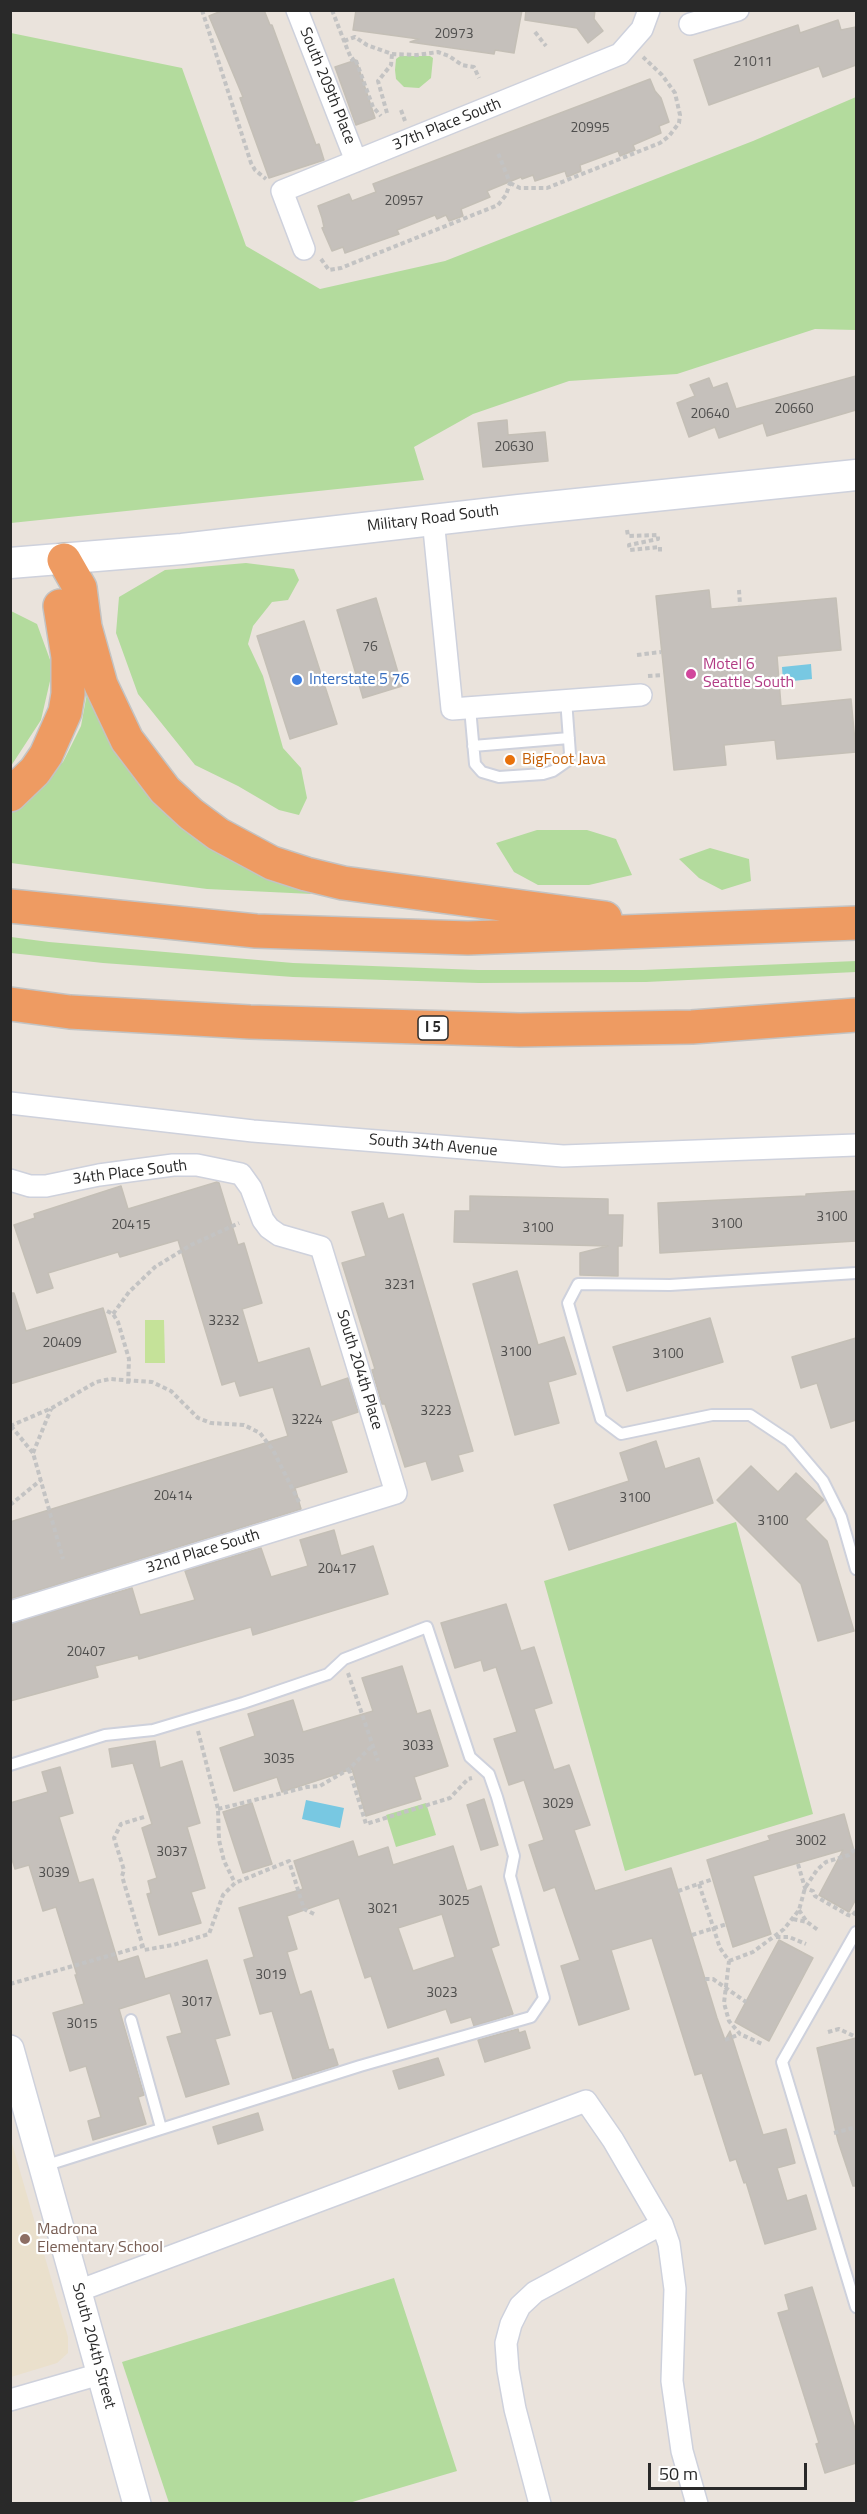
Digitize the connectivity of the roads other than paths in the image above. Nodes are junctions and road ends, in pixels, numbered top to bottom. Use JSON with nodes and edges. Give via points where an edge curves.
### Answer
{"nodes":[{"id":1,"x":297,"y":10,"type":"edge"},
{"id":2,"x":649,"y":10,"type":"edge"},
{"id":3,"x":738,"y":10,"type":"edge"},
{"id":4,"x":690,"y":24,"type":"dead end"},
{"id":5,"x":356,"y":161,"type":"junction"},
{"id":6,"x":312,"y":252,"type":"road end"},
{"id":7,"x":856,"y":475,"type":"edge"},
{"id":8,"x":433,"y":519,"type":"junction"},
{"id":9,"x":64,"y":560,"type":"junction"},
{"id":10,"x":10,"y":563,"type":"edge"},
{"id":11,"x":644,"y":686,"type":"road end"},
{"id":12,"x":566,"y":699,"type":"junction"},
{"id":13,"x":470,"y":708,"type":"junction"},
{"id":14,"x":569,"y":738,"type":"junction"},
{"id":15,"x":473,"y":746,"type":"junction"},
{"id":16,"x":10,"y":795,"type":"edge"},
{"id":17,"x":10,"y":906,"type":"edge"},
{"id":18,"x":856,"y":922,"type":"edge"},
{"id":19,"x":696,"y":931,"type":"junction"},
{"id":20,"x":10,"y":1004,"type":"edge"},
{"id":21,"x":856,"y":1015,"type":"edge"},
{"id":22,"x":10,"y":1103,"type":"edge"},
{"id":23,"x":856,"y":1145,"type":"edge"},
{"id":24,"x":10,"y":1180,"type":"edge"},
{"id":25,"x":321,"y":1247,"type":"joint"},
{"id":26,"x":856,"y":1273,"type":"edge"},
{"id":27,"x":396,"y":1493,"type":"joint"},
{"id":28,"x":856,"y":1569,"type":"edge"},
{"id":29,"x":10,"y":1612,"type":"edge"},
{"id":30,"x":10,"y":1766,"type":"edge"},
{"id":31,"x":856,"y":1932,"type":"edge"},
{"id":32,"x":131,"y":2020,"type":"dead end"},
{"id":33,"x":10,"y":2049,"type":"edge"},
{"id":34,"x":18,"y":2107,"type":"edge"},
{"id":35,"x":160,"y":2128,"type":"junction"},
{"id":36,"x":44,"y":2166,"type":"junction"},
{"id":37,"x":662,"y":2224,"type":"junction"},
{"id":38,"x":78,"y":2291,"type":"junction"},
{"id":39,"x":856,"y":2307,"type":"edge"},
{"id":40,"x":100,"y":2374,"type":"junction"},
{"id":41,"x":10,"y":2400,"type":"edge"},
{"id":42,"x":138,"y":2504,"type":"edge"},
{"id":43,"x":540,"y":2504,"type":"edge"},
{"id":44,"x":697,"y":2504,"type":"edge"}],
"edges":[{"from":1,"to":5,"type":"street","name":"South 209th Place"},
{"from":2,"to":5,"type":"street","name":"37th Place South","via":[[642,29],[620,54]]},
{"from":3,"to":4,"type":"street"},
{"from":5,"to":6,"type":"street","name":"37th Place South","via":[[282,191]]},
{"from":7,"to":8,"type":"main road","name":"Military Road South"},
{"from":8,"to":9,"type":"main road","name":"Military Road South"},
{"from":8,"to":13,"type":"street","via":[[452,709]]},
{"from":9,"to":10,"type":"main road","name":"Military Road South"},
{"from":9,"to":16,"type":"highway","via":[[59,598],[68,657],[65,712],[46,755]]},
{"from":9,"to":19,"type":"highway","via":[[80,588],[85,627],[101,685],[127,740],[165,789],[218,834],[272,863],[343,883]]},
{"from":11,"to":12,"type":"street"},
{"from":12,"to":13,"type":"street"},
{"from":12,"to":14,"type":"lane"},
{"from":13,"to":15,"type":"lane"},
{"from":14,"to":15,"type":"lane"},
{"from":14,"to":15,"type":"lane","via":[[570,754],[553,771],[500,777],[482,772],[475,764]]},
{"from":17,"to":19,"type":"highway","via":[[280,932],[468,939]]},
{"from":18,"to":19,"type":"highway"},
{"from":20,"to":21,"type":"highway","number":"I 5","via":[[70,1012],[250,1022],[520,1030],[692,1027]]},
{"from":22,"to":23,"type":"street","name":"South 34th Avenue","via":[[253,1131],[563,1156]]},
{"from":24,"to":25,"type":"street","name":"34th Place South","via":[[46,1186],[173,1165],[221,1169],[241,1174],[269,1228],[279,1235]]},
{"from":25,"to":27,"type":"street","name":"South 204th Place"},
{"from":26,"to":28,"type":"lane","via":[[669,1285],[578,1284],[568,1304],[602,1419],[621,1434],[712,1415],[750,1415],[789,1441],[823,1481],[842,1517]]},
{"from":27,"to":29,"type":"street","name":"32nd Place South"},
{"from":30,"to":35,"type":"lane","via":[[105,1735],[153,1730],[275,1692],[328,1674],[344,1659],[427,1627],[470,1757],[489,1774],[514,1856],[510,1876],[544,1998],[531,2017]]},
{"from":31,"to":39,"type":"lane","via":[[782,2062]]},
{"from":32,"to":35,"type":"lane"},
{"from":33,"to":34,"type":"street","name":"South 204th Street"},
{"from":34,"to":36,"type":"street","name":"South 204th Street"},
{"from":35,"to":36,"type":"lane"},
{"from":36,"to":38,"type":"street","name":"South 204th Street"},
{"from":37,"to":38,"type":"street","via":[[586,2101]]},
{"from":37,"to":43,"type":"street","via":[[535,2292],[520,2306],[511,2324],[506,2343],[508,2370]]},
{"from":37,"to":44,"type":"street","via":[[675,2289],[672,2380],[682,2451]]},
{"from":38,"to":40,"type":"street","name":"South 204th Street"},
{"from":40,"to":41,"type":"street"},
{"from":40,"to":42,"type":"street","name":"South 204th Street"}]}
